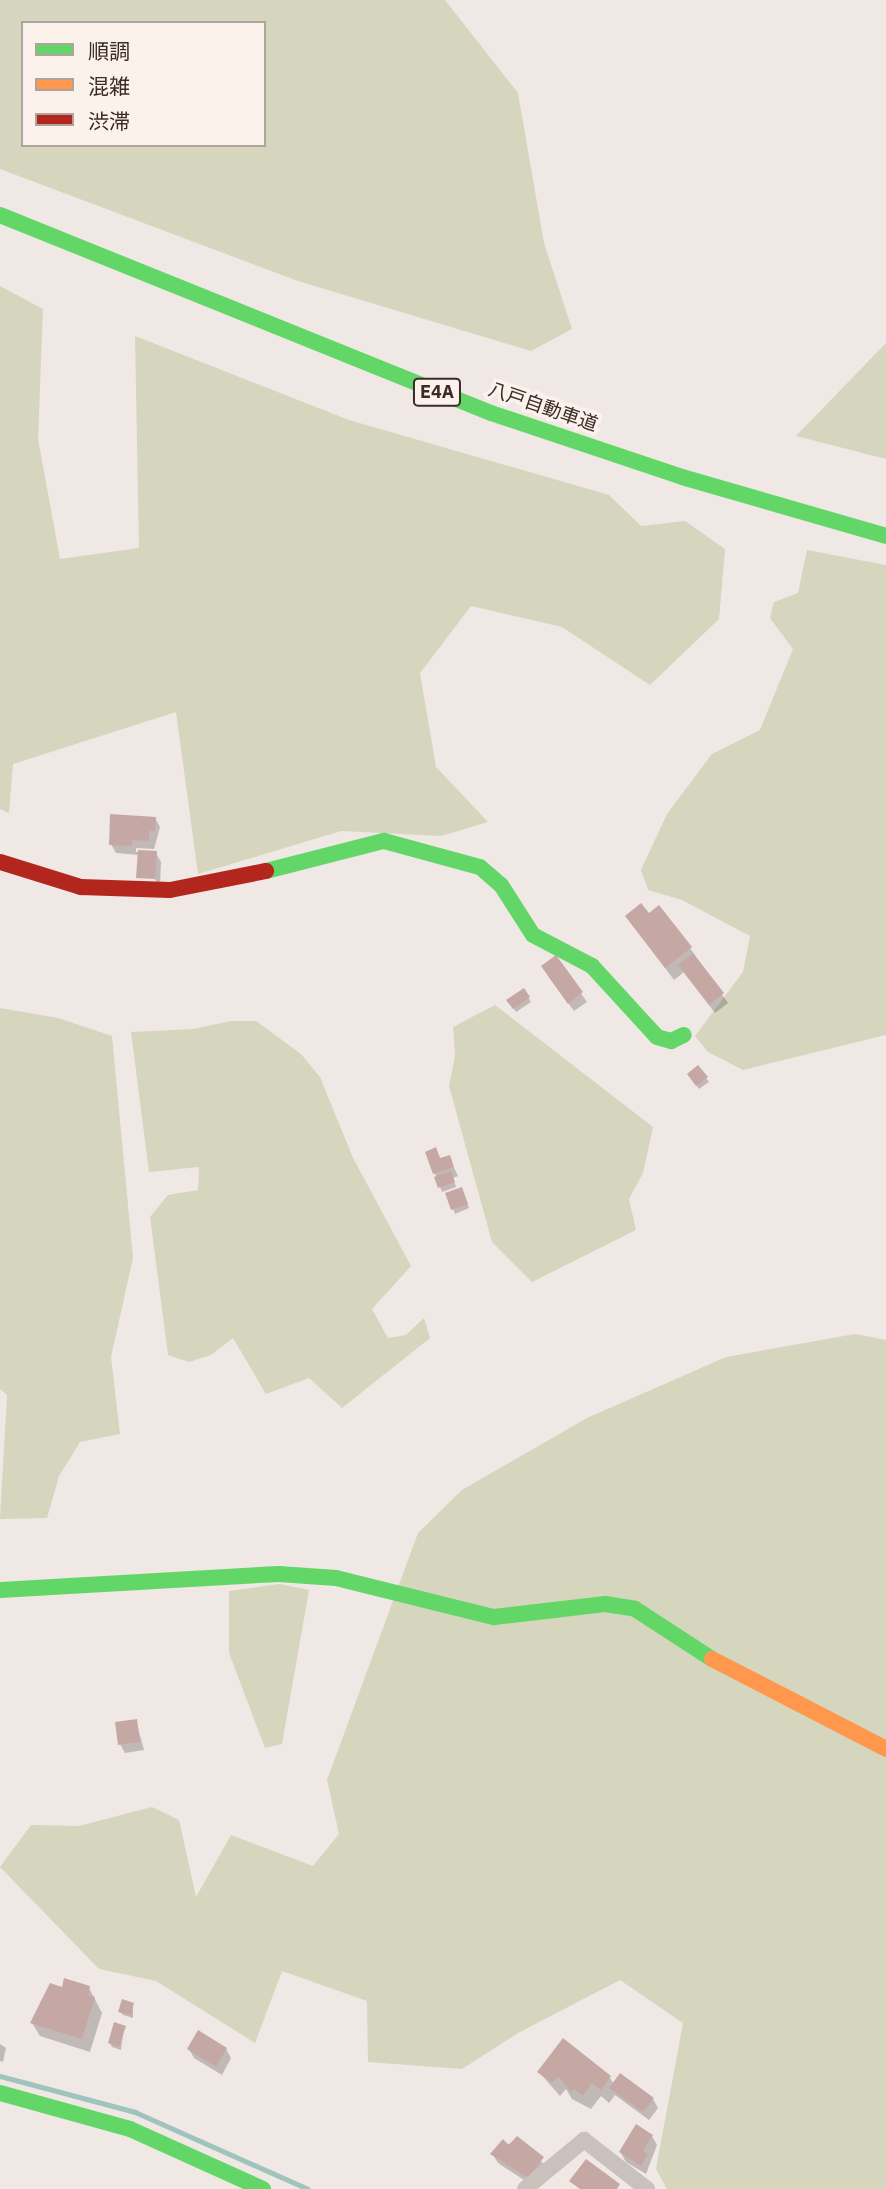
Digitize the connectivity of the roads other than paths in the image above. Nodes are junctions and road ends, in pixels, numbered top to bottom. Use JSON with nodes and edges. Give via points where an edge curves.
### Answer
{"nodes":[{"id":1,"x":0,"y":215,"type":"edge"},
{"id":2,"x":886,"y":536,"type":"edge"},
{"id":3,"x":0,"y":862,"type":"edge"},
{"id":4,"x":684,"y":1035,"type":"dead end"},
{"id":5,"x":0,"y":1590,"type":"edge"},
{"id":6,"x":886,"y":1749,"type":"edge"},
{"id":7,"x":0,"y":2093,"type":"edge"},
{"id":8,"x":262,"y":2189,"type":"edge"},
{"id":9,"x":525,"y":2189,"type":"edge"},
{"id":10,"x":647,"y":2189,"type":"edge"}],
"edges":[{"from":1,"to":2,"type":"main road","name":"八戸自動車道","number":"E4A","via":[[491,412],[682,477]]},
{"from":3,"to":4,"type":"main road","via":[[81,887],[170,890],[214,886],[384,841],[420,849],[480,867],[500,886],[533,935],[592,965],[657,1037],[671,1041]]},
{"from":5,"to":6,"type":"main road","via":[[279,1574],[336,1578],[494,1617],[615,1606],[635,1609],[693,1649]]},
{"from":7,"to":8,"type":"main road","via":[[131,2129]]},
{"from":9,"to":10,"type":"street","via":[[584,2140]]}]}
